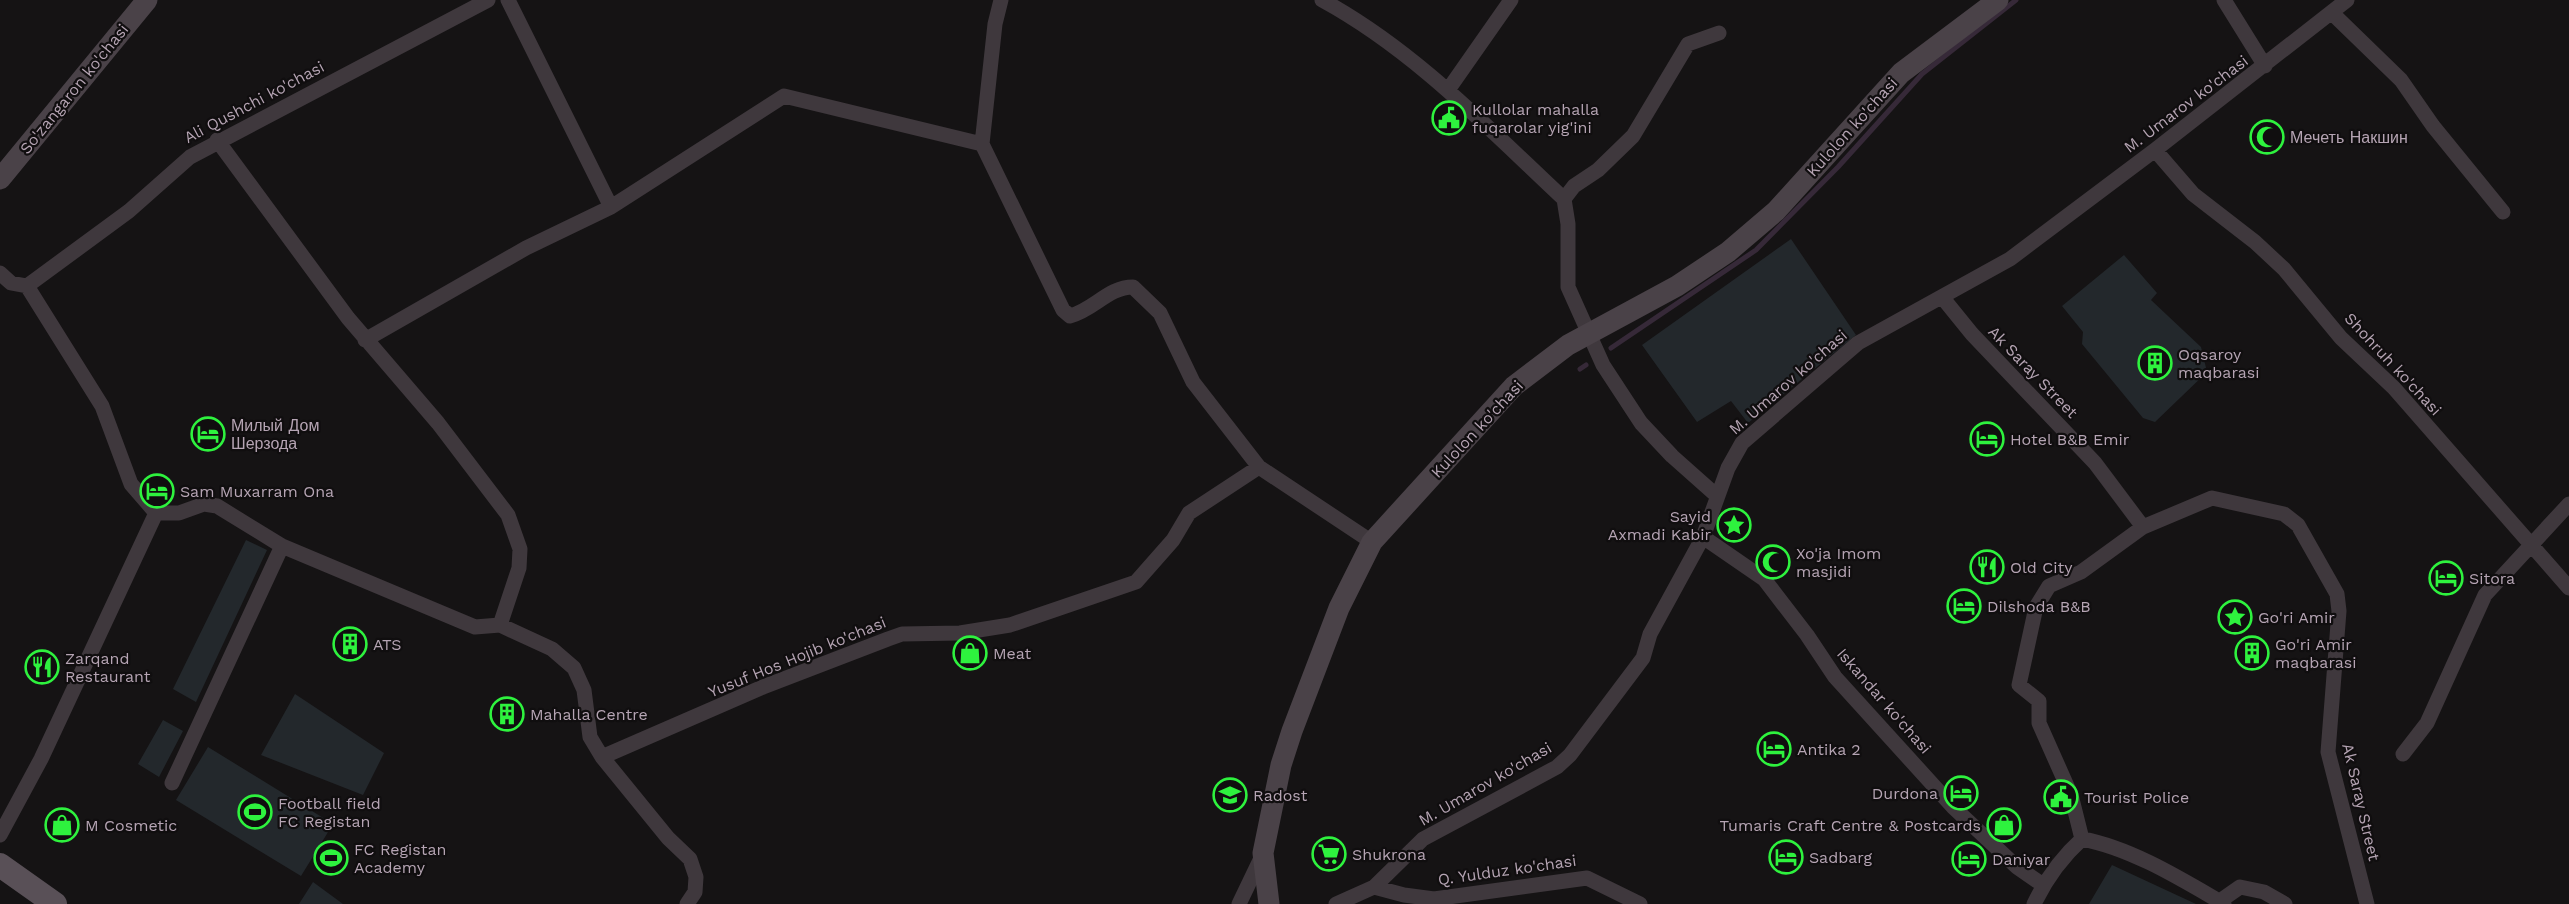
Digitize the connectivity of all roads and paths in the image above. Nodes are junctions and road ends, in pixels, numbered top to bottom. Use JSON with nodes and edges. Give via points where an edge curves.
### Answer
{"nodes":[{"id":1,"x":147,"y":0,"type":"edge"},
{"id":2,"x":488,"y":0,"type":"edge"},
{"id":3,"x":508,"y":0,"type":"edge"},
{"id":4,"x":1001,"y":0,"type":"edge"},
{"id":5,"x":1322,"y":0,"type":"edge"},
{"id":6,"x":1510,"y":0,"type":"edge"},
{"id":7,"x":1998,"y":0,"type":"edge"},
{"id":8,"x":2224,"y":0,"type":"edge"},
{"id":9,"x":2347,"y":0,"type":"edge"},
{"id":10,"x":2332,"y":13,"type":"junction"},
{"id":11,"x":1719,"y":33,"type":"dead end"},
{"id":12,"x":2265,"y":66,"type":"junction"},
{"id":13,"x":1448,"y":90,"type":"junction"},
{"id":14,"x":217,"y":140,"type":"junction"},
{"id":15,"x":982,"y":144,"type":"junction"},
{"id":16,"x":2155,"y":150,"type":"junction"},
{"id":17,"x":0,"y":179,"type":"edge"},
{"id":18,"x":1564,"y":199,"type":"junction"},
{"id":19,"x":612,"y":207,"type":"junction"},
{"id":20,"x":2503,"y":212,"type":"dead end"},
{"id":21,"x":0,"y":273,"type":"edge"},
{"id":22,"x":27,"y":286,"type":"junction"},
{"id":23,"x":1942,"y":297,"type":"junction"},
{"id":24,"x":1587,"y":333,"type":"junction"},
{"id":25,"x":365,"y":340,"type":"junction"},
{"id":26,"x":1259,"y":467,"type":"junction"},
{"id":27,"x":1717,"y":496,"type":"junction"},
{"id":28,"x":2569,"y":504,"type":"edge"},
{"id":29,"x":156,"y":513,"type":"junction"},
{"id":30,"x":2143,"y":527,"type":"junction"},
{"id":31,"x":1703,"y":537,"type":"junction"},
{"id":32,"x":1372,"y":542,"type":"junction"},
{"id":33,"x":2531,"y":545,"type":"junction"},
{"id":34,"x":282,"y":546,"type":"junction"},
{"id":35,"x":2569,"y":588,"type":"edge"},
{"id":36,"x":500,"y":626,"type":"junction"},
{"id":37,"x":2403,"y":754,"type":"dead end"},
{"id":38,"x":602,"y":757,"type":"junction"},
{"id":39,"x":172,"y":783,"type":"dead end"},
{"id":40,"x":0,"y":835,"type":"edge"},
{"id":41,"x":2082,"y":839,"type":"junction"},
{"id":42,"x":1263,"y":853,"type":"junction"},
{"id":43,"x":0,"y":865,"type":"edge"},
{"id":44,"x":2043,"y":885,"type":"junction"},
{"id":45,"x":1374,"y":887,"type":"junction"},
{"id":46,"x":2222,"y":903,"type":"edge"},
{"id":47,"x":55,"y":904,"type":"edge"},
{"id":48,"x":687,"y":904,"type":"edge"},
{"id":49,"x":1239,"y":904,"type":"edge"},
{"id":50,"x":1269,"y":904,"type":"edge"},
{"id":51,"x":1336,"y":904,"type":"edge"},
{"id":52,"x":1640,"y":904,"type":"edge"},
{"id":53,"x":2034,"y":904,"type":"edge"},
{"id":54,"x":2285,"y":904,"type":"edge"},
{"id":55,"x":2367,"y":904,"type":"edge"}],
"edges":[{"from":1,"to":17,"type":"main road","name":"So'zangaron ko'chasi"},
{"from":2,"to":14,"type":"street","name":"Ali Qushchi ko'chasi"},
{"from":3,"to":19,"type":"street"},
{"from":4,"to":15,"type":"street"},
{"from":5,"to":13,"type":"street","via":[[1367,27]]},
{"from":6,"to":13,"type":"street"},
{"from":7,"to":24,"type":"main road","name":"Kulolon ko'chasi","via":[[1902,73],[1753,232],[1677,286]]},
{"from":8,"to":12,"type":"street"},
{"from":9,"to":10,"type":"street","name":"M. Umarov ko'chasi"},
{"from":10,"to":12,"type":"street","name":"M. Umarov ko'chasi"},
{"from":10,"to":20,"type":"street","via":[[2401,80]]},
{"from":11,"to":18,"type":"street","via":[[1688,44],[1633,136]]},
{"from":12,"to":16,"type":"street","name":"M. Umarov ko'chasi"},
{"from":13,"to":18,"type":"street"},
{"from":14,"to":22,"type":"street","name":"Ali Qushchi ko'chasi","via":[[189,157],[129,211]]},
{"from":14,"to":25,"type":"street"},
{"from":15,"to":19,"type":"street","via":[[784,96]]},
{"from":15,"to":26,"type":"street","via":[[1063,310],[1071,316],[1079,314],[1115,290],[1133,287],[1160,313],[1193,382]]},
{"from":16,"to":23,"type":"street","name":"M. Umarov ko'chasi","via":[[2010,259]]},
{"from":16,"to":33,"type":"street","name":"Shohruh ko'chasi","via":[[2193,194],[2284,269],[2341,338],[2394,388]]},
{"from":18,"to":24,"type":"street","via":[[1568,287]]},
{"from":19,"to":25,"type":"street","via":[[526,248]]},
{"from":21,"to":22,"type":"street","via":[[11,283]]},
{"from":22,"to":29,"type":"street","via":[[102,406],[131,484]]},
{"from":23,"to":27,"type":"street","name":"M. Umarov ko'chasi","via":[[1858,344],[1742,443]]},
{"from":23,"to":30,"type":"street","name":"Ak Saray Street","via":[[1972,334],[2095,463]]},
{"from":24,"to":27,"type":"street","via":[[1641,423]]},
{"from":24,"to":32,"type":"main road","name":"Kulolon ko'chasi","via":[[1499,400]]},
{"from":25,"to":36,"type":"street","via":[[438,423],[507,515],[520,549],[519,568]]},
{"from":26,"to":32,"type":"street"},
{"from":26,"to":38,"type":"street","name":"Yusuf Hos Hojib ko'chasi","via":[[1190,513],[1173,540],[1136,582],[1010,625],[960,633],[902,634],[763,687]]},
{"from":27,"to":31,"type":"street","name":"M. Umarov ko'chasi"},
{"from":28,"to":33,"type":"street"},
{"from":29,"to":34,"type":"street","via":[[179,513],[204,504],[217,506]]},
{"from":29,"to":40,"type":"street","via":[[41,759]]},
{"from":30,"to":41,"type":"street","name":"Ak Saray Street","via":[[2081,572],[2049,586],[2036,607],[2019,685],[2039,701],[2039,723],[2071,795]]},
{"from":30,"to":55,"type":"street","name":"Ak Saray Street","via":[[2212,498],[2284,514],[2298,525],[2337,594],[2328,752]]},
{"from":31,"to":44,"type":"street","name":"Iskandar ko'chasi","via":[[1764,579],[1835,677],[1953,807],[2017,867]]},
{"from":31,"to":45,"type":"street","name":"M. Umarov ko'chasi","via":[[1650,634],[1643,658],[1570,755],[1557,767],[1423,839]]},
{"from":32,"to":42,"type":"main road","name":"Kulolon ko'chasi","via":[[1339,608],[1292,731],[1275,787]]},
{"from":33,"to":35,"type":"street","name":"Shohruh ko'chasi"},
{"from":33,"to":37,"type":"street","via":[[2485,595],[2427,723]]},
{"from":34,"to":36,"type":"street","via":[[475,627]]},
{"from":34,"to":39,"type":"street"},
{"from":36,"to":38,"type":"street","via":[[552,649],[574,668],[584,690],[590,737]]},
{"from":38,"to":48,"type":"street","via":[[690,860],[696,877],[695,892]]},
{"from":41,"to":44,"type":"street"},
{"from":41,"to":46,"type":"street","via":[[2102,843],[2148,863]]},
{"from":42,"to":49,"type":"street"},
{"from":42,"to":50,"type":"main road","name":"Kulolon ko'chasi"},
{"from":43,"to":47,"type":"main road"},
{"from":44,"to":53,"type":"street"},
{"from":45,"to":51,"type":"street","name":"M. Umarov ko'chasi"},
{"from":45,"to":52,"type":"street","name":"Q. Yulduz ko'chasi","via":[[1434,899],[1587,878]]},
{"from":46,"to":54,"type":"street","via":[[2240,887],[2264,892]]}]}
